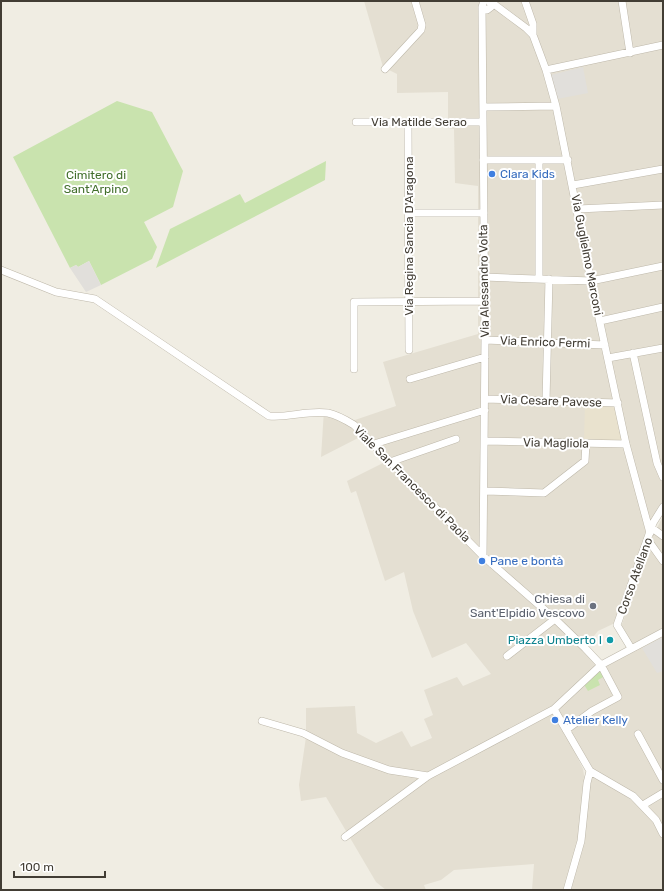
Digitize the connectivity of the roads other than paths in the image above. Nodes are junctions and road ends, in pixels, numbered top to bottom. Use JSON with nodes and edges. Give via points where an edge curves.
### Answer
{"nodes":[{"id":1,"x":415,"y":1,"type":"edge"},
{"id":2,"x":525,"y":1,"type":"edge"},
{"id":3,"x":622,"y":1,"type":"edge"},
{"id":4,"x":487,"y":4,"type":"edge"},
{"id":5,"x":533,"y":35,"type":"junction"},
{"id":6,"x":663,"y":45,"type":"edge"},
{"id":7,"x":630,"y":53,"type":"junction"},
{"id":8,"x":386,"y":69,"type":"dead end"},
{"id":9,"x":546,"y":70,"type":"junction"},
{"id":10,"x":556,"y":106,"type":"junction"},
{"id":11,"x":483,"y":107,"type":"junction"},
{"id":12,"x":356,"y":122,"type":"dead end"},
{"id":13,"x":408,"y":122,"type":"junction"},
{"id":14,"x":483,"y":122,"type":"junction"},
{"id":15,"x":483,"y":160,"type":"junction"},
{"id":16,"x":568,"y":160,"type":"junction"},
{"id":17,"x":540,"y":161,"type":"junction"},
{"id":18,"x":663,"y":169,"type":"edge"},
{"id":19,"x":573,"y":185,"type":"junction"},
{"id":20,"x":663,"y":205,"type":"edge"},
{"id":21,"x":578,"y":209,"type":"junction"},
{"id":22,"x":409,"y":213,"type":"junction"},
{"id":23,"x":484,"y":213,"type":"junction"},
{"id":24,"x":663,"y":266,"type":"edge"},
{"id":25,"x":1,"y":270,"type":"edge"},
{"id":26,"x":484,"y":276,"type":"junction"},
{"id":27,"x":539,"y":279,"type":"junction"},
{"id":28,"x":549,"y":279,"type":"junction"},
{"id":29,"x":591,"y":281,"type":"junction"},
{"id":30,"x":485,"y":301,"type":"junction"},
{"id":31,"x":409,"y":302,"type":"junction"},
{"id":32,"x":663,"y":307,"type":"edge"},
{"id":33,"x":600,"y":321,"type":"junction"},
{"id":34,"x":485,"y":340,"type":"junction"},
{"id":35,"x":547,"y":342,"type":"junction"},
{"id":36,"x":605,"y":345,"type":"junction"},
{"id":37,"x":663,"y":348,"type":"edge"},
{"id":38,"x":409,"y":350,"type":"dead end"},
{"id":39,"x":633,"y":353,"type":"junction"},
{"id":40,"x":485,"y":357,"type":"junction"},
{"id":41,"x":608,"y":358,"type":"junction"},
{"id":42,"x":354,"y":369,"type":"dead end"},
{"id":43,"x":410,"y":379,"type":"dead end"},
{"id":44,"x":485,"y":399,"type":"junction"},
{"id":45,"x":546,"y":401,"type":"junction"},
{"id":46,"x":618,"y":403,"type":"junction"},
{"id":47,"x":485,"y":410,"type":"junction"},
{"id":48,"x":456,"y":439,"type":"dead end"},
{"id":49,"x":485,"y":441,"type":"junction"},
{"id":50,"x":586,"y":443,"type":"junction"},
{"id":51,"x":374,"y":444,"type":"junction"},
{"id":52,"x":626,"y":444,"type":"junction"},
{"id":53,"x":390,"y":462,"type":"junction"},
{"id":54,"x":663,"y":478,"type":"edge"},
{"id":55,"x":485,"y":491,"type":"junction"},
{"id":56,"x":663,"y":507,"type":"edge"},
{"id":57,"x":658,"y":514,"type":"junction"},
{"id":58,"x":646,"y":519,"type":"junction"},
{"id":59,"x":650,"y":534,"type":"junction"},
{"id":60,"x":663,"y":536,"type":"edge"},
{"id":61,"x":483,"y":556,"type":"junction"},
{"id":62,"x":663,"y":561,"type":"edge"},
{"id":63,"x":555,"y":619,"type":"junction"},
{"id":64,"x":663,"y":632,"type":"edge"},
{"id":65,"x":631,"y":648,"type":"junction"},
{"id":66,"x":507,"y":656,"type":"dead end"},
{"id":67,"x":601,"y":665,"type":"junction"},
{"id":68,"x":554,"y":709,"type":"junction"},
{"id":69,"x":262,"y":721,"type":"dead end"},
{"id":70,"x":566,"y":730,"type":"junction"},
{"id":71,"x":638,"y":734,"type":"dead end"},
{"id":72,"x":590,"y":771,"type":"junction"},
{"id":73,"x":428,"y":776,"type":"junction"},
{"id":74,"x":663,"y":780,"type":"edge"},
{"id":75,"x":663,"y":793,"type":"edge"},
{"id":76,"x":643,"y":805,"type":"junction"},
{"id":77,"x":663,"y":834,"type":"edge"},
{"id":78,"x":345,"y":837,"type":"dead end"},
{"id":79,"x":567,"y":890,"type":"edge"}],
"edges":[{"from":1,"to":8,"type":"street","via":[[421,30]]},
{"from":2,"to":5,"type":"street","via":[[533,24]]},
{"from":3,"to":7,"type":"street"},
{"from":4,"to":5,"type":"street","name":"Via Guglielmo Marconi","via":[[499,9]]},
{"from":4,"to":11,"type":"street","name":"Via Alessandro Volta"},
{"from":5,"to":9,"type":"street","name":"Via Guglielmo Marconi"},
{"from":6,"to":7,"type":"street"},
{"from":7,"to":9,"type":"street"},
{"from":9,"to":10,"type":"street","name":"Via Guglielmo Marconi"},
{"from":10,"to":11,"type":"street"},
{"from":10,"to":16,"type":"street","name":"Via Guglielmo Marconi"},
{"from":11,"to":14,"type":"street","name":"Via Alessandro Volta"},
{"from":12,"to":13,"type":"street","name":"Via Matilde Serao"},
{"from":13,"to":14,"type":"street","name":"Via Matilde Serao"},
{"from":13,"to":22,"type":"street","name":"Via Regina Sancia D'Aragona"},
{"from":14,"to":15,"type":"street","name":"Via Alessandro Volta"},
{"from":15,"to":17,"type":"street"},
{"from":15,"to":23,"type":"street","name":"Via Alessandro Volta"},
{"from":16,"to":17,"type":"street"},
{"from":16,"to":19,"type":"street","name":"Via Guglielmo Marconi"},
{"from":17,"to":27,"type":"street"},
{"from":18,"to":19,"type":"street"},
{"from":19,"to":21,"type":"street","name":"Via Guglielmo Marconi"},
{"from":20,"to":21,"type":"street"},
{"from":21,"to":29,"type":"street","name":"Via Guglielmo Marconi"},
{"from":22,"to":23,"type":"street"},
{"from":22,"to":31,"type":"street","name":"Via Regina Sancia D'Aragona"},
{"from":23,"to":26,"type":"street","name":"Via Alessandro Volta"},
{"from":24,"to":29,"type":"street"},
{"from":25,"to":51,"type":"street","name":"Viale San Francesco di Paola","via":[[56,292],[95,299],[269,416],[328,413],[354,425]]},
{"from":26,"to":27,"type":"street"},
{"from":26,"to":30,"type":"street","name":"Via Alessandro Volta"},
{"from":27,"to":28,"type":"street"},
{"from":28,"to":29,"type":"street"},
{"from":28,"to":35,"type":"street"},
{"from":29,"to":33,"type":"street","name":"Via Guglielmo Marconi"},
{"from":30,"to":31,"type":"street"},
{"from":30,"to":34,"type":"street","name":"Via Alessandro Volta"},
{"from":31,"to":38,"type":"street","name":"Via Regina Sancia D'Aragona"},
{"from":31,"to":42,"type":"street","via":[[354,302]]},
{"from":32,"to":33,"type":"street"},
{"from":33,"to":36,"type":"street","name":"Via Guglielmo Marconi"},
{"from":34,"to":35,"type":"street","name":"Via Enrico Fermi"},
{"from":34,"to":40,"type":"street","name":"Via Alessandro Volta"},
{"from":35,"to":36,"type":"street","name":"Via Enrico Fermi"},
{"from":35,"to":45,"type":"street"},
{"from":36,"to":41,"type":"street","name":"Via Guglielmo Marconi"},
{"from":37,"to":39,"type":"street"},
{"from":39,"to":41,"type":"street"},
{"from":39,"to":54,"type":"street","via":[[657,463]]},
{"from":40,"to":43,"type":"street"},
{"from":40,"to":44,"type":"street","name":"Via Alessandro Volta"},
{"from":41,"to":46,"type":"street","name":"Via Guglielmo Marconi"},
{"from":44,"to":45,"type":"street","name":"Via Cesare Pavese"},
{"from":44,"to":47,"type":"street","name":"Via Alessandro Volta"},
{"from":45,"to":46,"type":"street","name":"Via Cesare Pavese"},
{"from":46,"to":52,"type":"street","name":"Via Guglielmo Marconi"},
{"from":47,"to":49,"type":"street","name":"Via Alessandro Volta"},
{"from":47,"to":51,"type":"street"},
{"from":48,"to":53,"type":"street"},
{"from":49,"to":50,"type":"street","name":"Via Magliola"},
{"from":49,"to":55,"type":"street","name":"Via Alessandro Volta"},
{"from":50,"to":52,"type":"street","name":"Via Magliola"},
{"from":50,"to":55,"type":"street","via":[[585,461],[544,493]]},
{"from":51,"to":53,"type":"street","name":"Viale San Francesco di Paola"},
{"from":52,"to":58,"type":"street","name":"Via Guglielmo Marconi"},
{"from":53,"to":61,"type":"street","name":"Viale San Francesco di Paola"},
{"from":55,"to":61,"type":"street","name":"Via Alessandro Volta"},
{"from":56,"to":57,"type":"street","name":"Corso Atellano"},
{"from":57,"to":58,"type":"street"},
{"from":57,"to":59,"type":"street","name":"Corso Atellano"},
{"from":58,"to":59,"type":"street","name":"Via Guglielmo Marconi"},
{"from":59,"to":60,"type":"street"},
{"from":59,"to":62,"type":"street","name":"Via Guglielmo Marconi"},
{"from":59,"to":65,"type":"street","name":"Corso Atellano","via":[[617,625]]},
{"from":61,"to":63,"type":"street","name":"Viale San Francesco di Paola"},
{"from":63,"to":66,"type":"street"},
{"from":63,"to":67,"type":"street","name":"Viale San Francesco di Paola"},
{"from":64,"to":65,"type":"street"},
{"from":65,"to":67,"type":"street"},
{"from":67,"to":68,"type":"street"},
{"from":67,"to":70,"type":"street","via":[[618,697],[592,711]]},
{"from":68,"to":70,"type":"street"},
{"from":68,"to":73,"type":"street"},
{"from":69,"to":73,"type":"street","via":[[303,733],[342,753],[389,770]]},
{"from":70,"to":72,"type":"street"},
{"from":71,"to":74,"type":"street"},
{"from":72,"to":76,"type":"street","via":[[633,796]]},
{"from":72,"to":79,"type":"street","via":[[581,841]]},
{"from":73,"to":78,"type":"street"},
{"from":75,"to":76,"type":"street"},
{"from":76,"to":77,"type":"street","via":[[656,820]]}]}
